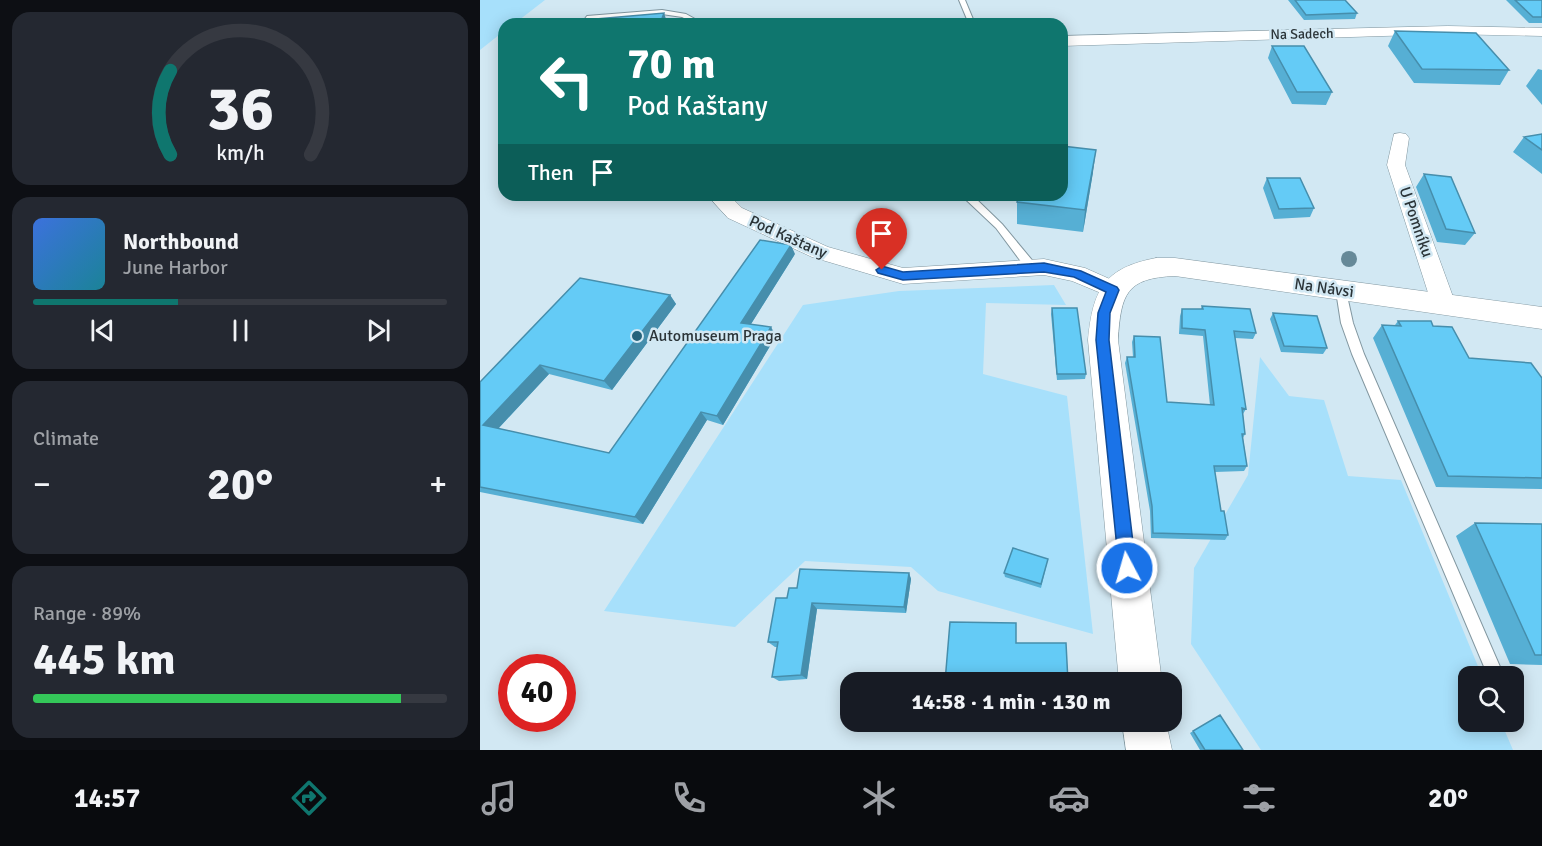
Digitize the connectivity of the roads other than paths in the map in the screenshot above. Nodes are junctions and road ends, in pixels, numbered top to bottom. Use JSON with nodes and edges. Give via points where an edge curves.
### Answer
{"nodes":[{"id":1,"x":962,"y":0,"type":"edge"},
{"id":2,"x":587,"y":18,"type":"edge"},
{"id":3,"x":690,"y":18,"type":"edge"},
{"id":4,"x":970,"y":18,"type":"edge"},
{"id":5,"x":1542,"y":32,"type":"edge"},
{"id":6,"x":1068,"y":41,"type":"edge"},
{"id":7,"x":1400,"y":138,"type":"dead end"},
{"id":8,"x":723,"y":201,"type":"edge"},
{"id":9,"x":972,"y":201,"type":"edge"},
{"id":10,"x":1032,"y":268,"type":"junction"},
{"id":11,"x":1113,"y":290,"type":"junction"},
{"id":12,"x":1341,"y":291,"type":"junction"},
{"id":13,"x":1444,"y":306,"type":"junction"},
{"id":14,"x":1542,"y":318,"type":"edge"},
{"id":15,"x":1492,"y":666,"type":"edge"},
{"id":16,"x":1139,"y":672,"type":"edge"},
{"id":17,"x":1146,"y":732,"type":"edge"},
{"id":18,"x":1149,"y":750,"type":"edge"}],
"edges":[{"from":1,"to":4,"type":"lane"},
{"from":2,"to":3,"type":"lane","via":[[662,12]]},
{"from":5,"to":6,"type":"street","name":"Na Sadech","via":[[1448,30]]},
{"from":7,"to":13,"type":"street","name":"U Pomníku","via":[[1396,165]]},
{"from":8,"to":10,"type":"street","name":"Pod Kaštany","via":[[735,213],[820,252],[903,276]]},
{"from":9,"to":10,"type":"lane","via":[[999,226]]},
{"from":10,"to":11,"type":"street","name":"Pod Kaštany","via":[[1077,274]]},
{"from":11,"to":12,"type":"street","name":"Na Návsi","via":[[1130,274],[1157,266]]},
{"from":11,"to":16,"type":"street","via":[[1104,313],[1103,340]]},
{"from":12,"to":13,"type":"street","name":"Na Návsi"},
{"from":12,"to":15,"type":"lane","via":[[1358,354]]},
{"from":13,"to":14,"type":"street","name":"Na Návsi"},
{"from":17,"to":18,"type":"street"}]}
